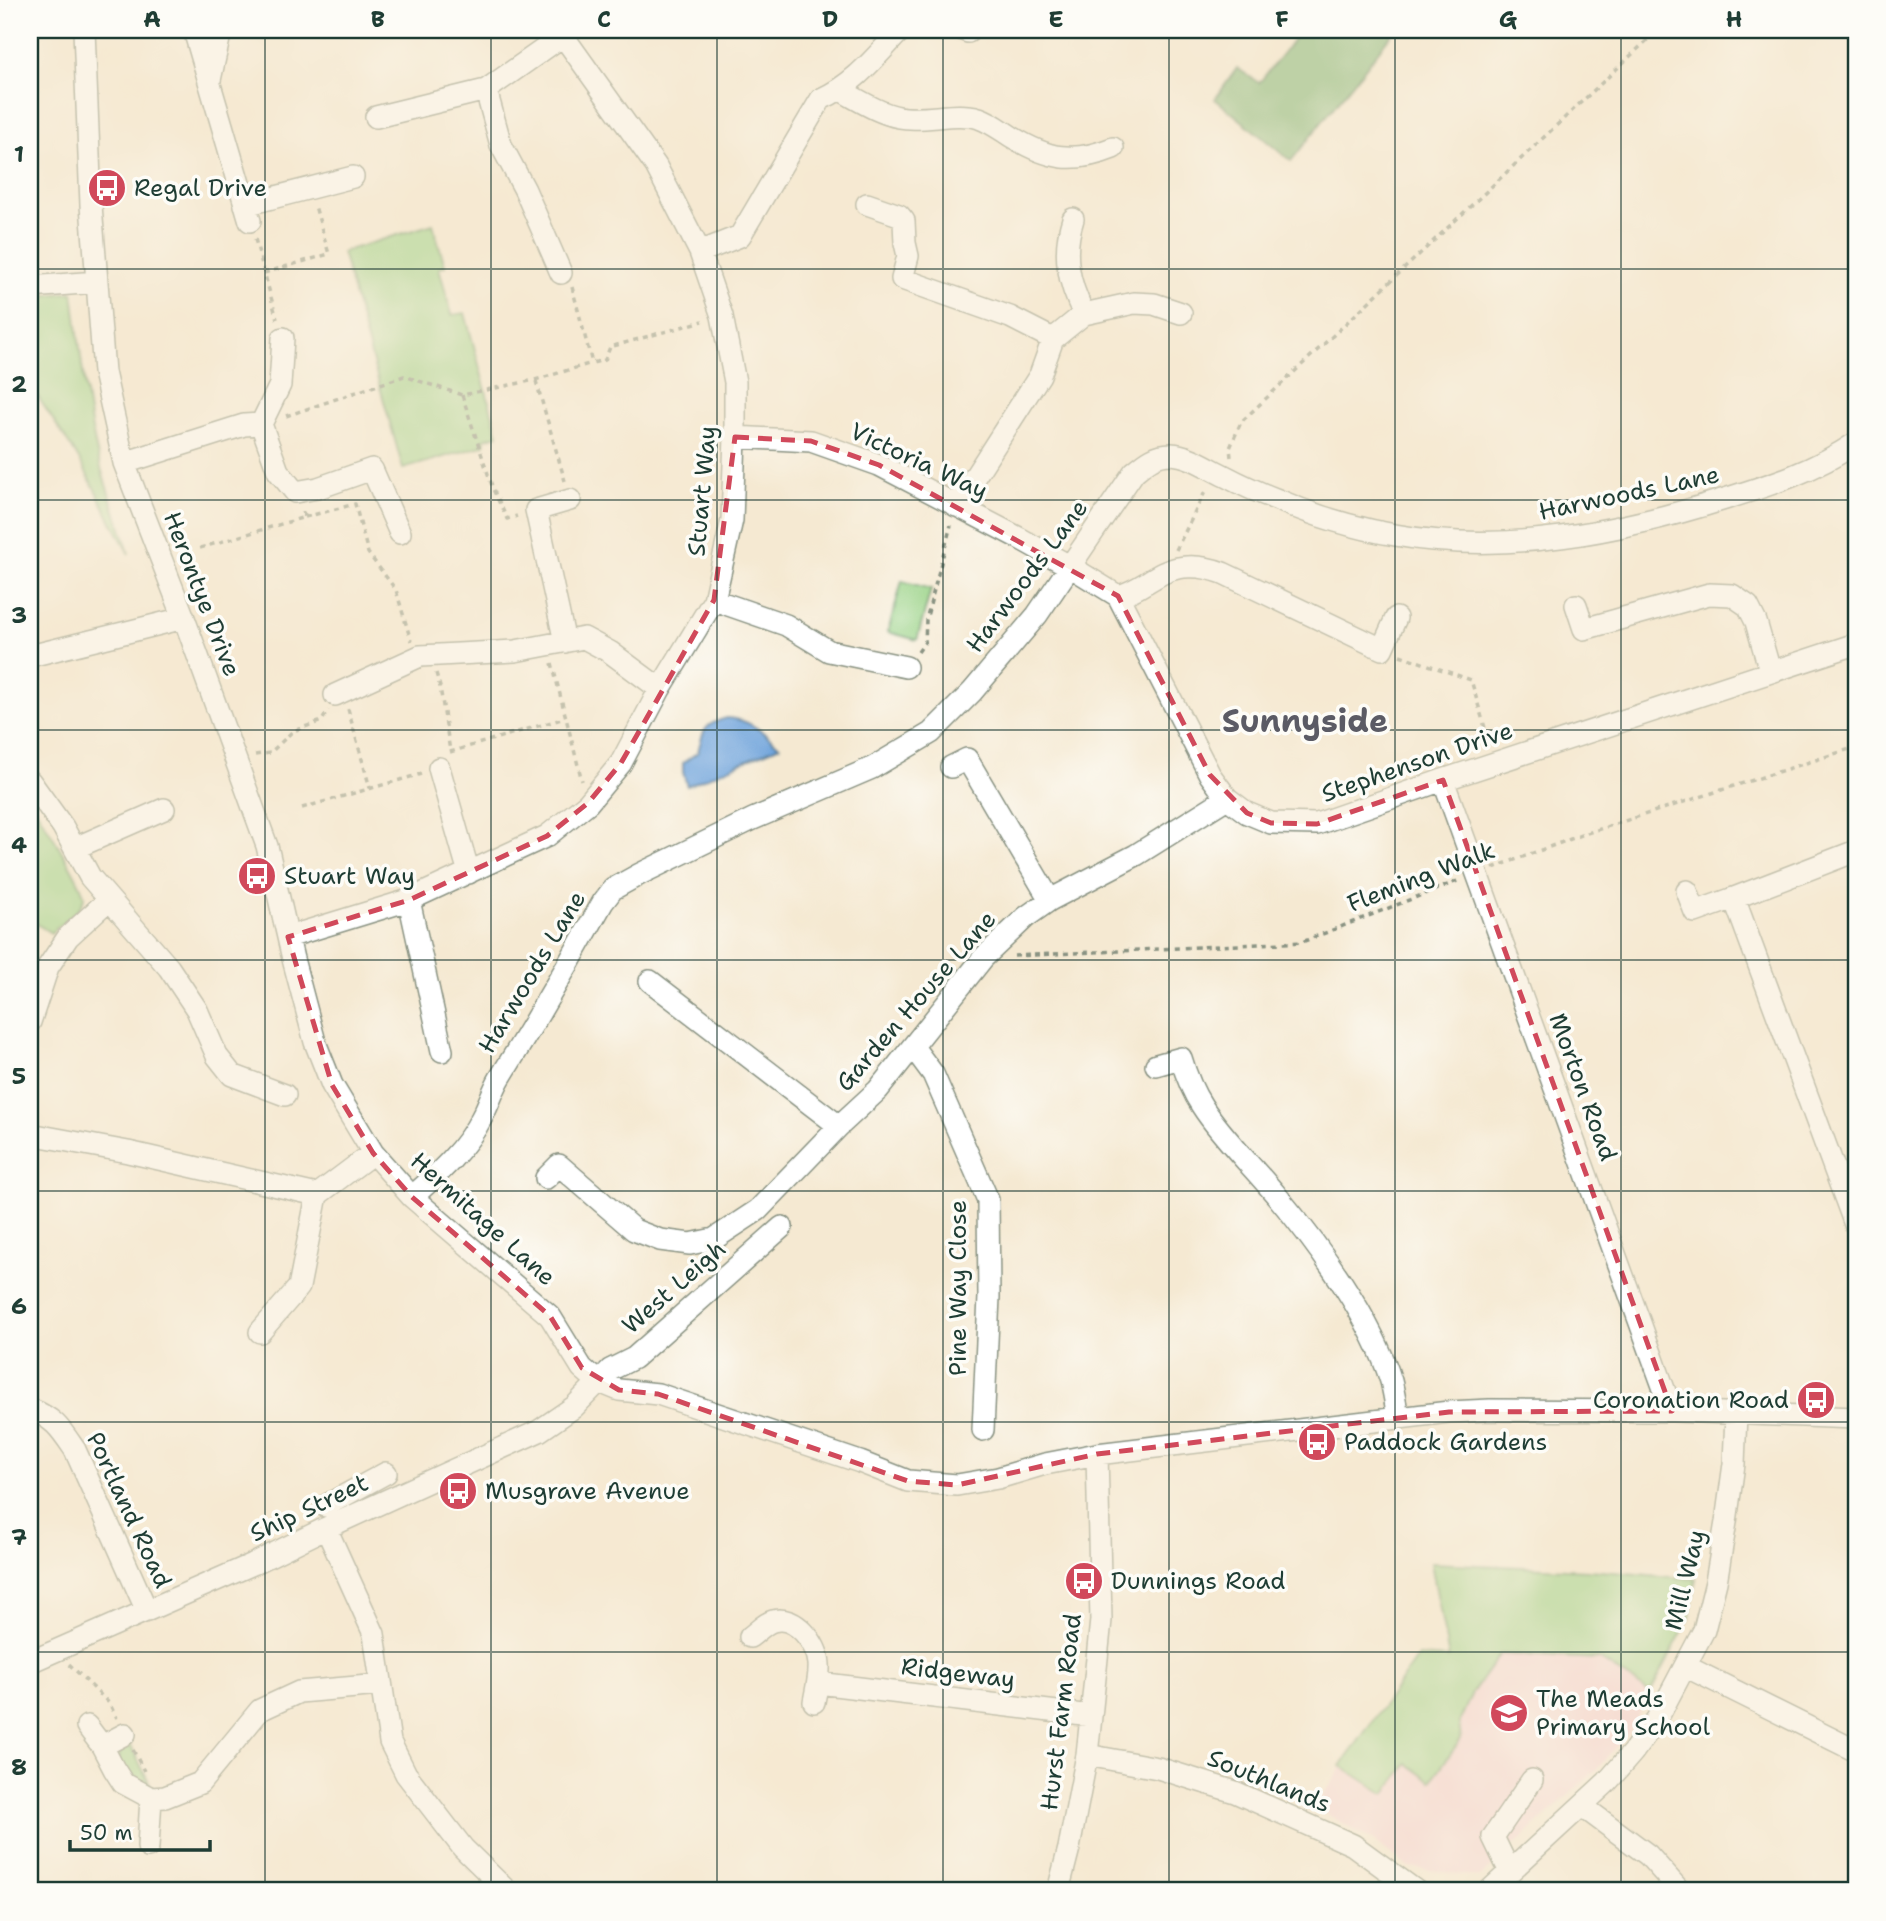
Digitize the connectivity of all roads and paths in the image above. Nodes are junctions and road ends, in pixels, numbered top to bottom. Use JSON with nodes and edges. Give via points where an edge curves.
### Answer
{"nodes":[{"id":1,"x":84,"y":30,"type":"edge"},
{"id":2,"x":194,"y":30,"type":"edge"},
{"id":3,"x":221,"y":30,"type":"edge"},
{"id":4,"x":901,"y":30,"type":"edge"},
{"id":5,"x":1658,"y":30,"type":"edge"},
{"id":6,"x":561,"y":32,"type":"edge"},
{"id":7,"x":210,"y":82,"type":"junction"},
{"id":8,"x":486,"y":90,"type":"junction"},
{"id":9,"x":840,"y":90,"type":"junction"},
{"id":10,"x":376,"y":117,"type":"dead end"},
{"id":11,"x":1113,"y":148,"type":"dead end"},
{"id":12,"x":354,"y":177,"type":"dead end"},
{"id":13,"x":309,"y":188,"type":"junction"},
{"id":14,"x":867,"y":204,"type":"dead end"},
{"id":15,"x":247,"y":213,"type":"junction"},
{"id":16,"x":1073,"y":219,"type":"dead end"},
{"id":17,"x":700,"y":252,"type":"junction"},
{"id":18,"x":264,"y":273,"type":"junction"},
{"id":19,"x":561,"y":273,"type":"joint"},
{"id":20,"x":97,"y":282,"type":"junction"},
{"id":21,"x":30,"y":287,"type":"edge"},
{"id":22,"x":1181,"y":313,"type":"dead end"},
{"id":23,"x":1084,"y":314,"type":"junction"},
{"id":24,"x":722,"y":316,"type":"junction"},
{"id":25,"x":283,"y":338,"type":"joint"},
{"id":26,"x":1054,"y":339,"type":"junction"},
{"id":27,"x":592,"y":363,"type":"junction"},
{"id":28,"x":535,"y":380,"type":"junction"},
{"id":29,"x":462,"y":395,"type":"junction"},
{"id":30,"x":261,"y":424,"type":"junction"},
{"id":31,"x":735,"y":436,"type":"junction"},
{"id":32,"x":1856,"y":443,"type":"edge"},
{"id":33,"x":124,"y":463,"type":"junction"},
{"id":34,"x":1215,"y":472,"type":"junction"},
{"id":35,"x":295,"y":492,"type":"junction"},
{"id":36,"x":570,"y":500,"type":"joint"},
{"id":37,"x":956,"y":506,"type":"junction"},
{"id":38,"x":536,"y":510,"type":"junction"},
{"id":39,"x":305,"y":517,"type":"junction"},
{"id":40,"x":400,"y":533,"type":"dead end"},
{"id":41,"x":200,"y":548,"type":"dead end"},
{"id":42,"x":1071,"y":567,"type":"junction"},
{"id":43,"x":1164,"y":572,"type":"junction"},
{"id":44,"x":1118,"y":596,"type":"junction"},
{"id":45,"x":714,"y":600,"type":"junction"},
{"id":46,"x":1576,"y":605,"type":"dead end"},
{"id":47,"x":184,"y":618,"type":"junction"},
{"id":48,"x":1396,"y":618,"type":"dead end"},
{"id":49,"x":556,"y":643,"type":"junction"},
{"id":50,"x":1856,"y":644,"type":"edge"},
{"id":51,"x":1382,"y":649,"type":"junction"},
{"id":52,"x":30,"y":656,"type":"edge"},
{"id":53,"x":423,"y":656,"type":"junction"},
{"id":54,"x":906,"y":667,"type":"joint"},
{"id":55,"x":1770,"y":671,"type":"junction"},
{"id":56,"x":660,"y":689,"type":"junction"},
{"id":57,"x":339,"y":693,"type":"junction"},
{"id":58,"x":566,"y":718,"type":"junction"},
{"id":59,"x":1856,"y":747,"type":"edge"},
{"id":60,"x":235,"y":757,"type":"junction"},
{"id":61,"x":444,"y":760,"type":"junction"},
{"id":62,"x":1495,"y":763,"type":"junction"},
{"id":63,"x":951,"y":767,"type":"dead end"},
{"id":64,"x":30,"y":780,"type":"edge"},
{"id":65,"x":1443,"y":780,"type":"junction"},
{"id":66,"x":370,"y":788,"type":"junction"},
{"id":67,"x":1227,"y":798,"type":"junction"},
{"id":68,"x":588,"y":803,"type":"junction"},
{"id":69,"x":302,"y":808,"type":"dead end"},
{"id":70,"x":164,"y":809,"type":"dead end"},
{"id":71,"x":75,"y":848,"type":"junction"},
{"id":72,"x":1856,"y":851,"type":"edge"},
{"id":73,"x":469,"y":873,"type":"junction"},
{"id":74,"x":1478,"y":873,"type":"junction"},
{"id":75,"x":1687,"y":891,"type":"dead end"},
{"id":76,"x":1734,"y":898,"type":"junction"},
{"id":77,"x":108,"y":900,"type":"junction"},
{"id":78,"x":409,"y":900,"type":"junction"},
{"id":79,"x":1050,"y":900,"type":"junction"},
{"id":80,"x":288,"y":937,"type":"junction"},
{"id":81,"x":983,"y":958,"type":"junction"},
{"id":82,"x":650,"y":981,"type":"dead end"},
{"id":83,"x":30,"y":1022,"type":"edge"},
{"id":84,"x":913,"y":1047,"type":"junction"},
{"id":85,"x":442,"y":1051,"type":"dead end"},
{"id":86,"x":1156,"y":1065,"type":"dead end"},
{"id":87,"x":285,"y":1096,"type":"dead end"},
{"id":88,"x":839,"y":1126,"type":"junction"},
{"id":89,"x":30,"y":1134,"type":"edge"},
{"id":90,"x":373,"y":1153,"type":"junction"},
{"id":91,"x":558,"y":1165,"type":"dead end"},
{"id":92,"x":317,"y":1195,"type":"junction"},
{"id":93,"x":412,"y":1196,"type":"junction"},
{"id":94,"x":782,"y":1227,"type":"dead end"},
{"id":95,"x":1856,"y":1227,"type":"edge"},
{"id":96,"x":260,"y":1332,"type":"dead end"},
{"id":97,"x":597,"y":1381,"type":"junction"},
{"id":98,"x":30,"y":1409,"type":"edge"},
{"id":99,"x":1672,"y":1411,"type":"junction"},
{"id":100,"x":1736,"y":1414,"type":"junction"},
{"id":101,"x":1398,"y":1418,"type":"junction"},
{"id":102,"x":1856,"y":1418,"type":"edge"},
{"id":103,"x":989,"y":1423,"type":"dead end"},
{"id":104,"x":1097,"y":1454,"type":"junction"},
{"id":105,"x":386,"y":1473,"type":"dead end"},
{"id":106,"x":355,"y":1490,"type":"junction"},
{"id":107,"x":365,"y":1510,"type":"junction"},
{"id":108,"x":326,"y":1517,"type":"junction"},
{"id":109,"x":147,"y":1611,"type":"junction"},
{"id":110,"x":750,"y":1637,"type":"dead end"},
{"id":111,"x":30,"y":1662,"type":"edge"},
{"id":112,"x":1685,"y":1666,"type":"junction"},
{"id":113,"x":380,"y":1685,"type":"junction"},
{"id":114,"x":1091,"y":1716,"type":"junction"},
{"id":115,"x":87,"y":1726,"type":"dead end"},
{"id":116,"x":125,"y":1734,"type":"dead end"},
{"id":117,"x":102,"y":1746,"type":"junction"},
{"id":118,"x":1856,"y":1751,"type":"edge"},
{"id":119,"x":1087,"y":1755,"type":"junction"},
{"id":120,"x":1532,"y":1780,"type":"dead end"},
{"id":121,"x":151,"y":1798,"type":"junction"},
{"id":122,"x":1584,"y":1805,"type":"junction"},
{"id":123,"x":148,"y":1847,"type":"dead end"},
{"id":124,"x":1510,"y":1872,"type":"junction"},
{"id":125,"x":507,"y":1891,"type":"edge"},
{"id":126,"x":1058,"y":1891,"type":"edge"},
{"id":127,"x":1416,"y":1891,"type":"edge"},
{"id":128,"x":1489,"y":1891,"type":"edge"},
{"id":129,"x":1680,"y":1891,"type":"edge"}],
"edges":[{"from":1,"to":20,"type":"street","name":"Herontye Drive"},
{"from":2,"to":7,"type":"street"},
{"from":3,"to":7,"type":"street"},
{"from":4,"to":9,"type":"street"},
{"from":5,"to":34,"type":"path","via":[[1241,422],[1230,448],[1233,467]]},
{"from":6,"to":8,"type":"street"},
{"from":6,"to":17,"type":"street","name":"Stuart Way","via":[[656,166]]},
{"from":7,"to":15,"type":"street"},
{"from":8,"to":10,"type":"street"},
{"from":8,"to":19,"type":"street","via":[[500,145]]},
{"from":9,"to":11,"type":"street","via":[[900,118],[978,118],[1057,157],[1094,156]]},
{"from":9,"to":17,"type":"street","via":[[821,99],[740,236]]},
{"from":12,"to":13,"type":"street"},
{"from":13,"to":15,"type":"street"},
{"from":13,"to":18,"type":"path","via":[[329,254]]},
{"from":14,"to":26,"type":"street","via":[[900,215],[904,221],[908,256],[902,279],[1010,317]]},
{"from":15,"to":18,"type":"path"},
{"from":16,"to":23,"type":"street","via":[[1067,243],[1068,270]]},
{"from":17,"to":24,"type":"street","name":"Stuart Way"},
{"from":18,"to":25,"type":"path"},
{"from":19,"to":27,"type":"path","via":[[570,280]]},
{"from":20,"to":21,"type":"street"},
{"from":20,"to":33,"type":"street","name":"Herontye Drive","via":[[104,372]]},
{"from":22,"to":23,"type":"street","via":[[1156,295]]},
{"from":23,"to":26,"type":"street"},
{"from":24,"to":27,"type":"path","via":[[610,347],[605,360]]},
{"from":24,"to":31,"type":"street","name":"Stuart Way","via":[[735,382]]},
{"from":25,"to":30,"type":"street","via":[[280,385]]},
{"from":26,"to":37,"type":"street","via":[[1040,375]]},
{"from":27,"to":28,"type":"path"},
{"from":28,"to":29,"type":"path"},
{"from":28,"to":36,"type":"path"},
{"from":29,"to":30,"type":"path","via":[[404,376]]},
{"from":29,"to":38,"type":"path","via":[[507,519]]},
{"from":30,"to":33,"type":"street","via":[[244,425]]},
{"from":30,"to":35,"type":"street","via":[[278,471]]},
{"from":31,"to":37,"type":"street","name":"Victoria Way","via":[[811,441],[878,466]]},
{"from":31,"to":45,"type":"street","name":"Stuart Way","via":[[732,520]]},
{"from":32,"to":34,"type":"street","name":"Harwoods Lane","via":[[1785,481],[1693,509],[1536,540],[1479,542],[1394,535],[1333,521]]},
{"from":33,"to":47,"type":"street","name":"Herontye Drive"},
{"from":34,"to":42,"type":"street","name":"Harwoods Lane","via":[[1173,454],[1153,457],[1134,472]]},
{"from":34,"to":43,"type":"path"},
{"from":35,"to":39,"type":"path"},
{"from":35,"to":40,"type":"street","via":[[372,469]]},
{"from":36,"to":38,"type":"street"},
{"from":37,"to":42,"type":"street","name":"Victoria Way"},
{"from":37,"to":54,"type":"path","via":[[926,620],[925,642]]},
{"from":38,"to":49,"type":"street"},
{"from":39,"to":41,"type":"path"},
{"from":39,"to":53,"type":"path","via":[[355,504],[368,553],[396,590]]},
{"from":42,"to":44,"type":"street"},
{"from":42,"to":93,"type":"street","name":"Harwoods Lane","via":[[999,661],[931,733],[872,768],[753,819],[613,890],[498,1082],[481,1119],[459,1152]]},
{"from":43,"to":44,"type":"street"},
{"from":43,"to":51,"type":"street","via":[[1206,567],[1223,573]]},
{"from":44,"to":67,"type":"street","name":"Stephenson Drive","via":[[1210,775]]},
{"from":45,"to":54,"type":"street","via":[[786,625],[829,652]]},
{"from":45,"to":56,"type":"street","name":"Stuart Way"},
{"from":46,"to":55,"type":"street","via":[[1584,629],[1709,594],[1732,595],[1748,606]]},
{"from":47,"to":52,"type":"street"},
{"from":47,"to":60,"type":"street","name":"Herontye Drive"},
{"from":48,"to":51,"type":"street"},
{"from":49,"to":53,"type":"street","via":[[515,651]]},
{"from":49,"to":56,"type":"street","via":[[584,638]]},
{"from":49,"to":58,"type":"path"},
{"from":50,"to":55,"type":"street","name":"Stephenson Drive"},
{"from":51,"to":62,"type":"path","via":[[1471,680]]},
{"from":53,"to":57,"type":"street"},
{"from":53,"to":61,"type":"path","via":[[440,687]]},
{"from":55,"to":62,"type":"street","name":"Stephenson Drive"},
{"from":56,"to":68,"type":"street","name":"Stuart Way","via":[[621,762]]},
{"from":57,"to":60,"type":"path","via":[[322,721],[293,731],[270,753]]},
{"from":57,"to":66,"type":"path"},
{"from":58,"to":61,"type":"path"},
{"from":58,"to":68,"type":"path"},
{"from":59,"to":74,"type":"path","name":"Fleming Walk"},
{"from":60,"to":80,"type":"street","name":"Herontye Drive","via":[[267,846]]},
{"from":61,"to":66,"type":"path"},
{"from":61,"to":73,"type":"street"},
{"from":62,"to":65,"type":"street","name":"Stephenson Drive"},
{"from":63,"to":79,"type":"street","via":[[967,759]]},
{"from":64,"to":71,"type":"street"},
{"from":65,"to":67,"type":"street","name":"Stephenson Drive","via":[[1317,824],[1271,823]]},
{"from":65,"to":74,"type":"street","name":"Morton Road"},
{"from":66,"to":69,"type":"path"},
{"from":67,"to":79,"type":"street","name":"Garden House Lane","via":[[1136,855]]},
{"from":68,"to":73,"type":"street","name":"Stuart Way","via":[[547,836]]},
{"from":70,"to":71,"type":"street"},
{"from":71,"to":77,"type":"street"},
{"from":72,"to":76,"type":"street"},
{"from":73,"to":78,"type":"street","name":"Stuart Way"},
{"from":74,"to":81,"type":"path","name":"Fleming Walk","via":[[1302,942]]},
{"from":74,"to":99,"type":"street","name":"Morton Road"},
{"from":75,"to":76,"type":"street","via":[[1695,912]]},
{"from":76,"to":95,"type":"street"},
{"from":77,"to":83,"type":"street","via":[[68,937],[48,967]]},
{"from":77,"to":87,"type":"street","via":[[169,968],[232,1075]]},
{"from":78,"to":80,"type":"street","name":"Stuart Way"},
{"from":78,"to":85,"type":"street"},
{"from":79,"to":81,"type":"street","name":"Garden House Lane"},
{"from":80,"to":90,"type":"street","name":"Herontye Drive","via":[[315,1042],[332,1085]]},
{"from":81,"to":84,"type":"street","name":"Garden House Lane"},
{"from":82,"to":88,"type":"street","via":[[662,1005]]},
{"from":84,"to":88,"type":"street","name":"Garden House Lane","via":[[878,1090]]},
{"from":84,"to":103,"type":"street","name":"Pine Way Close","via":[[933,1074],[988,1200]]},
{"from":86,"to":101,"type":"street","via":[[1181,1058],[1202,1107],[1320,1252],[1372,1338],[1390,1381]]},
{"from":88,"to":91,"type":"street","name":"Garden House Lane","via":[[758,1210],[714,1239],[690,1244],[634,1230]]},
{"from":89,"to":92,"type":"street"},
{"from":90,"to":92,"type":"street","name":"Hermitage Lane"},
{"from":90,"to":93,"type":"street","name":"Hermitage Lane"},
{"from":92,"to":96,"type":"street","via":[[299,1287]]},
{"from":93,"to":97,"type":"street","name":"Hermitage Lane","via":[[551,1316],[582,1368]]},
{"from":94,"to":97,"type":"street","name":"West Leigh","via":[[634,1358]]},
{"from":97,"to":104,"type":"street","via":[[619,1390],[658,1394],[908,1481],[957,1485]]},
{"from":97,"to":107,"type":"street","name":"Ship Street","via":[[574,1407],[539,1432]]},
{"from":98,"to":109,"type":"street","name":"Portland Road","via":[[47,1416],[75,1450]]},
{"from":99,"to":100,"type":"street"},
{"from":99,"to":101,"type":"street","via":[[1490,1410]]},
{"from":100,"to":102,"type":"street"},
{"from":100,"to":112,"type":"street","name":"Mill Way","via":[[1734,1464],[1716,1582],[1704,1630]]},
{"from":101,"to":104,"type":"street"},
{"from":104,"to":114,"type":"street","name":"Hurst Farm Road","via":[[1101,1620]]},
{"from":105,"to":106,"type":"street"},
{"from":106,"to":107,"type":"street"},
{"from":106,"to":108,"type":"street"},
{"from":107,"to":108,"type":"street","name":"Ship Street"},
{"from":108,"to":109,"type":"street","name":"Ship Street"},
{"from":108,"to":113,"type":"street","via":[[374,1634]]},
{"from":109,"to":111,"type":"street","name":"Ship Street"},
{"from":110,"to":114,"type":"street","name":"Ridgeway","via":[[771,1621],[784,1620],[801,1629],[820,1662],[816,1692]]},
{"from":112,"to":118,"type":"street"},
{"from":112,"to":122,"type":"street","name":"Mill Way","via":[[1657,1719]]},
{"from":113,"to":121,"type":"street","via":[[299,1692],[260,1710],[200,1783]]},
{"from":113,"to":125,"type":"street","via":[[390,1742],[406,1774],[463,1848]]},
{"from":114,"to":119,"type":"street","name":"Hurst Farm Road"},
{"from":115,"to":117,"type":"street"},
{"from":116,"to":117,"type":"street"},
{"from":117,"to":121,"type":"street","via":[[124,1783]]},
{"from":119,"to":126,"type":"street","name":"Hurst Farm Road"},
{"from":119,"to":127,"type":"street","name":"Southlands","via":[[1157,1768],[1236,1792],[1353,1845]]},
{"from":120,"to":124,"type":"street","via":[[1493,1837]]},
{"from":121,"to":123,"type":"street"},
{"from":122,"to":124,"type":"street","name":"Mill Way"},
{"from":122,"to":129,"type":"street","via":[[1648,1855]]},
{"from":124,"to":128,"type":"street","name":"Mill Way"}]}
